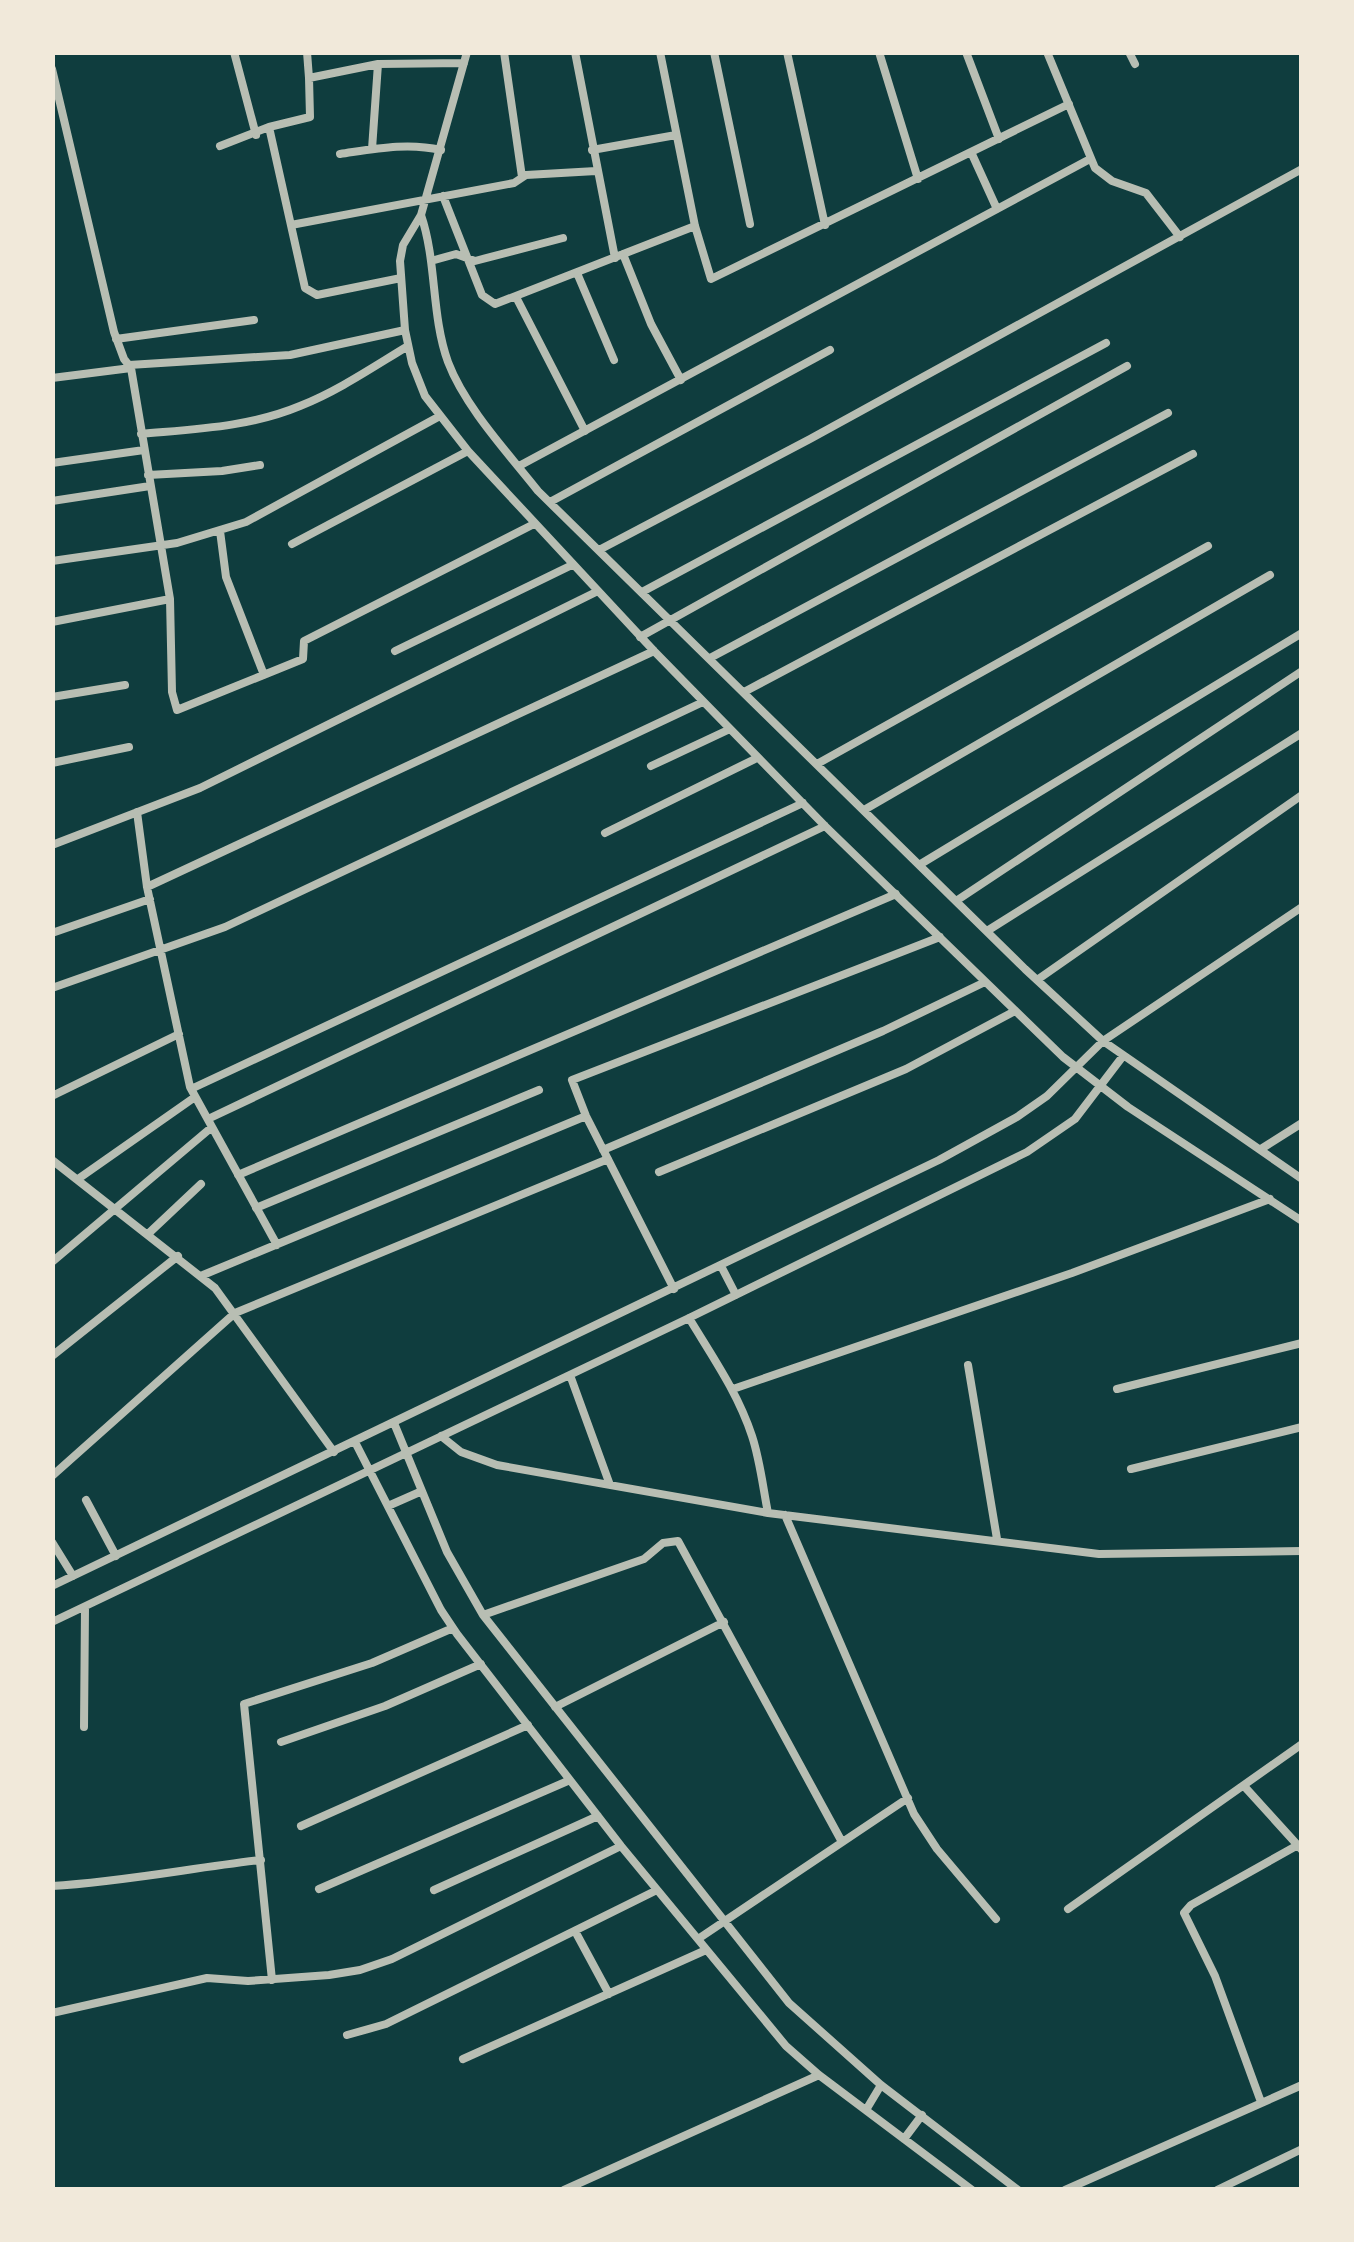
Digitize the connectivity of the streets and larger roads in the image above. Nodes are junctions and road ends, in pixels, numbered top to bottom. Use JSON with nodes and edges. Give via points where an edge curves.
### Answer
{"nodes":[{"id":1,"x":234,"y":52,"type":"edge"},
{"id":2,"x":308,"y":52,"type":"edge"},
{"id":3,"x":467,"y":52,"type":"edge"},
{"id":4,"x":504,"y":52,"type":"edge"},
{"id":5,"x":575,"y":52,"type":"edge"},
{"id":6,"x":660,"y":52,"type":"edge"},
{"id":7,"x":714,"y":52,"type":"edge"},
{"id":8,"x":787,"y":52,"type":"edge"},
{"id":9,"x":879,"y":52,"type":"edge"},
{"id":10,"x":966,"y":52,"type":"edge"},
{"id":11,"x":1048,"y":52,"type":"edge"},
{"id":12,"x":1129,"y":52,"type":"edge"},
{"id":13,"x":464,"y":63,"type":"junction"},
{"id":14,"x":378,"y":64,"type":"junction"},
{"id":15,"x":1135,"y":64,"type":"dead end"},
{"id":16,"x":52,"y":69,"type":"edge"},
{"id":17,"x":310,"y":78,"type":"junction"},
{"id":18,"x":1069,"y":104,"type":"junction"},
{"id":19,"x":270,"y":127,"type":"junction"},
{"id":20,"x":676,"y":134,"type":"junction"},
{"id":21,"x":256,"y":135,"type":"junction"},
{"id":22,"x":999,"y":139,"type":"junction"},
{"id":23,"x":220,"y":146,"type":"dead end"},
{"id":24,"x":372,"y":150,"type":"junction"},
{"id":25,"x":441,"y":150,"type":"junction"},
{"id":26,"x":592,"y":150,"type":"junction"},
{"id":27,"x":972,"y":152,"type":"junction"},
{"id":28,"x":340,"y":154,"type":"dead end"},
{"id":29,"x":1090,"y":159,"type":"junction"},
{"id":30,"x":1302,"y":169,"type":"edge"},
{"id":31,"x":596,"y":172,"type":"junction"},
{"id":32,"x":522,"y":177,"type":"junction"},
{"id":33,"x":918,"y":179,"type":"junction"},
{"id":34,"x":443,"y":196,"type":"junction"},
{"id":35,"x":425,"y":199,"type":"junction"},
{"id":36,"x":997,"y":209,"type":"junction"},
{"id":37,"x":421,"y":215,"type":"junction"},
{"id":38,"x":290,"y":224,"type":"junction"},
{"id":39,"x":750,"y":224,"type":"dead end"},
{"id":40,"x":825,"y":225,"type":"junction"},
{"id":41,"x":695,"y":226,"type":"junction"},
{"id":42,"x":1180,"y":237,"type":"junction"},
{"id":43,"x":563,"y":238,"type":"dead end"},
{"id":44,"x":619,"y":256,"type":"junction"},
{"id":45,"x":467,"y":257,"type":"junction"},
{"id":46,"x":430,"y":261,"type":"junction"},
{"id":47,"x":576,"y":273,"type":"junction"},
{"id":48,"x":401,"y":278,"type":"junction"},
{"id":49,"x":516,"y":297,"type":"junction"},
{"id":50,"x":254,"y":320,"type":"dead end"},
{"id":51,"x":405,"y":330,"type":"junction"},
{"id":52,"x":116,"y":339,"type":"junction"},
{"id":53,"x":1106,"y":343,"type":"dead end"},
{"id":54,"x":408,"y":346,"type":"junction"},
{"id":55,"x":830,"y":350,"type":"dead end"},
{"id":56,"x":614,"y":360,"type":"dead end"},
{"id":57,"x":1127,"y":366,"type":"dead end"},
{"id":58,"x":130,"y":367,"type":"junction"},
{"id":59,"x":52,"y":378,"type":"edge"},
{"id":60,"x":682,"y":380,"type":"junction"},
{"id":61,"x":1168,"y":413,"type":"dead end"},
{"id":62,"x":440,"y":416,"type":"junction"},
{"id":63,"x":586,"y":430,"type":"junction"},
{"id":64,"x":141,"y":434,"type":"junction"},
{"id":65,"x":144,"y":450,"type":"junction"},
{"id":66,"x":468,"y":451,"type":"junction"},
{"id":67,"x":1193,"y":454,"type":"dead end"},
{"id":68,"x":52,"y":463,"type":"edge"},
{"id":69,"x":260,"y":465,"type":"dead end"},
{"id":70,"x":519,"y":466,"type":"junction"},
{"id":71,"x":148,"y":475,"type":"junction"},
{"id":72,"x":150,"y":486,"type":"junction"},
{"id":73,"x":52,"y":500,"type":"edge"},
{"id":74,"x":550,"y":502,"type":"junction"},
{"id":75,"x":534,"y":524,"type":"junction"},
{"id":76,"x":220,"y":531,"type":"junction"},
{"id":77,"x":292,"y":544,"type":"dead end"},
{"id":78,"x":161,"y":545,"type":"junction"},
{"id":79,"x":1208,"y":546,"type":"dead end"},
{"id":80,"x":599,"y":550,"type":"junction"},
{"id":81,"x":52,"y":561,"type":"edge"},
{"id":82,"x":572,"y":565,"type":"junction"},
{"id":83,"x":1270,"y":575,"type":"dead end"},
{"id":84,"x":596,"y":592,"type":"junction"},
{"id":85,"x":642,"y":592,"type":"junction"},
{"id":86,"x":170,"y":598,"type":"junction"},
{"id":87,"x":671,"y":620,"type":"junction"},
{"id":88,"x":52,"y":622,"type":"edge"},
{"id":89,"x":1302,"y":633,"type":"edge"},
{"id":90,"x":640,"y":637,"type":"junction"},
{"id":91,"x":395,"y":651,"type":"dead end"},
{"id":92,"x":654,"y":652,"type":"junction"},
{"id":93,"x":710,"y":658,"type":"junction"},
{"id":94,"x":1302,"y":671,"type":"edge"},
{"id":95,"x":264,"y":676,"type":"junction"},
{"id":96,"x":124,"y":685,"type":"dead end"},
{"id":97,"x":744,"y":692,"type":"junction"},
{"id":98,"x":52,"y":696,"type":"edge"},
{"id":99,"x":703,"y":702,"type":"junction"},
{"id":100,"x":730,"y":729,"type":"junction"},
{"id":101,"x":1302,"y":733,"type":"edge"},
{"id":102,"x":130,"y":747,"type":"dead end"},
{"id":103,"x":757,"y":758,"type":"junction"},
{"id":104,"x":52,"y":763,"type":"edge"},
{"id":105,"x":817,"y":764,"type":"junction"},
{"id":106,"x":651,"y":766,"type":"dead end"},
{"id":107,"x":1302,"y":794,"type":"edge"},
{"id":108,"x":803,"y":804,"type":"junction"},
{"id":109,"x":864,"y":810,"type":"junction"},
{"id":110,"x":137,"y":812,"type":"junction"},
{"id":111,"x":825,"y":826,"type":"junction"},
{"id":112,"x":605,"y":833,"type":"dead end"},
{"id":113,"x":52,"y":845,"type":"edge"},
{"id":114,"x":919,"y":865,"type":"junction"},
{"id":115,"x":147,"y":886,"type":"junction"},
{"id":116,"x":896,"y":894,"type":"junction"},
{"id":117,"x":150,"y":899,"type":"junction"},
{"id":118,"x":956,"y":901,"type":"junction"},
{"id":119,"x":1302,"y":907,"type":"edge"},
{"id":120,"x":986,"y":931,"type":"junction"},
{"id":121,"x":52,"y":933,"type":"edge"},
{"id":122,"x":940,"y":938,"type":"junction"},
{"id":123,"x":160,"y":950,"type":"junction"},
{"id":124,"x":1037,"y":980,"type":"junction"},
{"id":125,"x":985,"y":982,"type":"junction"},
{"id":126,"x":52,"y":988,"type":"edge"},
{"id":127,"x":1015,"y":1011,"type":"junction"},
{"id":128,"x":178,"y":1034,"type":"junction"},
{"id":129,"x":1102,"y":1041,"type":"junction"},
{"id":130,"x":1123,"y":1056,"type":"junction"},
{"id":131,"x":1076,"y":1068,"type":"junction"},
{"id":132,"x":1102,"y":1086,"type":"junction"},
{"id":133,"x":539,"y":1090,"type":"dead end"},
{"id":134,"x":193,"y":1093,"type":"junction"},
{"id":135,"x":52,"y":1096,"type":"edge"},
{"id":136,"x":586,"y":1116,"type":"junction"},
{"id":137,"x":210,"y":1123,"type":"junction"},
{"id":138,"x":1302,"y":1123,"type":"edge"},
{"id":139,"x":1260,"y":1150,"type":"junction"},
{"id":140,"x":605,"y":1154,"type":"junction"},
{"id":141,"x":55,"y":1166,"type":"edge"},
{"id":142,"x":659,"y":1172,"type":"dead end"},
{"id":143,"x":238,"y":1175,"type":"junction"},
{"id":144,"x":1302,"y":1178,"type":"edge"},
{"id":145,"x":78,"y":1179,"type":"junction"},
{"id":146,"x":200,"y":1184,"type":"dead end"},
{"id":147,"x":1270,"y":1199,"type":"junction"},
{"id":148,"x":116,"y":1208,"type":"junction"},
{"id":149,"x":256,"y":1208,"type":"junction"},
{"id":150,"x":1300,"y":1217,"type":"edge"},
{"id":151,"x":149,"y":1233,"type":"junction"},
{"id":152,"x":276,"y":1245,"type":"junction"},
{"id":153,"x":178,"y":1256,"type":"junction"},
{"id":154,"x":52,"y":1262,"type":"edge"},
{"id":155,"x":722,"y":1266,"type":"junction"},
{"id":156,"x":203,"y":1274,"type":"junction"},
{"id":157,"x":674,"y":1289,"type":"junction"},
{"id":158,"x":736,"y":1295,"type":"junction"},
{"id":159,"x":236,"y":1313,"type":"junction"},
{"id":160,"x":689,"y":1318,"type":"junction"},
{"id":161,"x":1302,"y":1343,"type":"edge"},
{"id":162,"x":52,"y":1356,"type":"edge"},
{"id":163,"x":968,"y":1365,"type":"dead end"},
{"id":164,"x":570,"y":1375,"type":"junction"},
{"id":165,"x":732,"y":1389,"type":"junction"},
{"id":166,"x":1116,"y":1389,"type":"dead end"},
{"id":167,"x":394,"y":1423,"type":"junction"},
{"id":168,"x":1302,"y":1427,"type":"edge"},
{"id":169,"x":442,"y":1436,"type":"junction"},
{"id":170,"x":355,"y":1442,"type":"junction"},
{"id":171,"x":334,"y":1452,"type":"junction"},
{"id":172,"x":406,"y":1453,"type":"junction"},
{"id":173,"x":1132,"y":1469,"type":"dead end"},
{"id":174,"x":370,"y":1470,"type":"junction"},
{"id":175,"x":52,"y":1476,"type":"edge"},
{"id":176,"x":610,"y":1485,"type":"junction"},
{"id":177,"x":422,"y":1492,"type":"junction"},
{"id":178,"x":86,"y":1500,"type":"dead end"},
{"id":179,"x":388,"y":1506,"type":"junction"},
{"id":180,"x":768,"y":1513,"type":"junction"},
{"id":181,"x":786,"y":1515,"type":"junction"},
{"id":182,"x":997,"y":1539,"type":"junction"},
{"id":183,"x":52,"y":1542,"type":"edge"},
{"id":184,"x":1302,"y":1551,"type":"edge"},
{"id":185,"x":116,"y":1556,"type":"junction"},
{"id":186,"x":73,"y":1576,"type":"junction"},
{"id":187,"x":52,"y":1586,"type":"edge"},
{"id":188,"x":85,"y":1607,"type":"junction"},
{"id":189,"x":483,"y":1616,"type":"junction"},
{"id":190,"x":52,"y":1622,"type":"edge"},
{"id":191,"x":724,"y":1622,"type":"junction"},
{"id":192,"x":453,"y":1628,"type":"junction"},
{"id":193,"x":481,"y":1664,"type":"junction"},
{"id":194,"x":555,"y":1707,"type":"junction"},
{"id":195,"x":528,"y":1725,"type":"junction"},
{"id":196,"x":84,"y":1727,"type":"dead end"},
{"id":197,"x":281,"y":1742,"type":"dead end"},
{"id":198,"x":1302,"y":1744,"type":"edge"},
{"id":199,"x":570,"y":1780,"type":"junction"},
{"id":200,"x":1244,"y":1786,"type":"junction"},
{"id":201,"x":908,"y":1798,"type":"junction"},
{"id":202,"x":598,"y":1816,"type":"junction"},
{"id":203,"x":301,"y":1826,"type":"dead end"},
{"id":204,"x":842,"y":1842,"type":"junction"},
{"id":205,"x":621,"y":1846,"type":"junction"},
{"id":206,"x":1300,"y":1847,"type":"edge"},
{"id":207,"x":261,"y":1860,"type":"junction"},
{"id":208,"x":52,"y":1886,"type":"edge"},
{"id":209,"x":319,"y":1889,"type":"dead end"},
{"id":210,"x":434,"y":1890,"type":"dead end"},
{"id":211,"x":658,"y":1890,"type":"junction"},
{"id":212,"x":1068,"y":1909,"type":"dead end"},
{"id":213,"x":996,"y":1919,"type":"dead end"},
{"id":214,"x":724,"y":1921,"type":"junction"},
{"id":215,"x":575,"y":1931,"type":"junction"},
{"id":216,"x":698,"y":1939,"type":"junction"},
{"id":217,"x":706,"y":1950,"type":"junction"},
{"id":218,"x":272,"y":1980,"type":"junction"},
{"id":219,"x":609,"y":1994,"type":"junction"},
{"id":220,"x":52,"y":2013,"type":"edge"},
{"id":221,"x":347,"y":2036,"type":"dead end"},
{"id":222,"x":463,"y":2059,"type":"dead end"},
{"id":223,"x":819,"y":2075,"type":"junction"},
{"id":224,"x":881,"y":2085,"type":"junction"},
{"id":225,"x":1302,"y":2086,"type":"edge"},
{"id":226,"x":1261,"y":2102,"type":"junction"},
{"id":227,"x":866,"y":2110,"type":"junction"},
{"id":228,"x":922,"y":2115,"type":"junction"},
{"id":229,"x":904,"y":2139,"type":"junction"},
{"id":230,"x":1302,"y":2149,"type":"edge"},
{"id":231,"x":564,"y":2190,"type":"edge"},
{"id":232,"x":972,"y":2190,"type":"edge"},
{"id":233,"x":1018,"y":2190,"type":"edge"},
{"id":234,"x":1066,"y":2190,"type":"edge"},
{"id":235,"x":1217,"y":2190,"type":"edge"}],
"edges":[{"from":1,"to":21,"type":"street"},
{"from":2,"to":17,"type":"street"},
{"from":3,"to":13,"type":"street"},
{"from":4,"to":32,"type":"street"},
{"from":5,"to":26,"type":"street"},
{"from":6,"to":20,"type":"street"},
{"from":7,"to":39,"type":"street"},
{"from":8,"to":40,"type":"street"},
{"from":9,"to":33,"type":"street"},
{"from":10,"to":22,"type":"street"},
{"from":11,"to":18,"type":"street"},
{"from":12,"to":15,"type":"street"},
{"from":13,"to":14,"type":"street"},
{"from":13,"to":25,"type":"street"},
{"from":14,"to":17,"type":"street"},
{"from":14,"to":24,"type":"street"},
{"from":16,"to":52,"type":"street"},
{"from":17,"to":19,"type":"street","via":[[311,116]]},
{"from":18,"to":22,"type":"street"},
{"from":18,"to":29,"type":"street"},
{"from":19,"to":21,"type":"street"},
{"from":19,"to":38,"type":"street"},
{"from":20,"to":26,"type":"street"},
{"from":20,"to":41,"type":"street"},
{"from":21,"to":23,"type":"street"},
{"from":22,"to":27,"type":"street"},
{"from":24,"to":25,"type":"street"},
{"from":24,"to":28,"type":"street"},
{"from":25,"to":35,"type":"street"},
{"from":26,"to":31,"type":"street"},
{"from":27,"to":33,"type":"street"},
{"from":27,"to":36,"type":"street"},
{"from":29,"to":36,"type":"street"},
{"from":29,"to":42,"type":"street","via":[[1104,176],[1146,192]]},
{"from":30,"to":42,"type":"street"},
{"from":31,"to":32,"type":"street"},
{"from":31,"to":44,"type":"street"},
{"from":32,"to":34,"type":"street"},
{"from":33,"to":40,"type":"street"},
{"from":34,"to":35,"type":"street"},
{"from":34,"to":45,"type":"street"},
{"from":35,"to":37,"type":"street"},
{"from":35,"to":38,"type":"street"},
{"from":36,"to":60,"type":"street"},
{"from":37,"to":46,"type":"street"},
{"from":37,"to":48,"type":"street","via":[[403,244]]},
{"from":38,"to":48,"type":"street","via":[[303,284],[313,294]]},
{"from":40,"to":41,"type":"street","via":[[714,279]]},
{"from":41,"to":44,"type":"street"},
{"from":42,"to":80,"type":"street"},
{"from":43,"to":45,"type":"street"},
{"from":44,"to":47,"type":"street"},
{"from":44,"to":60,"type":"street"},
{"from":45,"to":46,"type":"street"},
{"from":45,"to":49,"type":"street","via":[[487,301]]},
{"from":46,"to":70,"type":"street","via":[[450,365]]},
{"from":47,"to":49,"type":"street"},
{"from":47,"to":56,"type":"street"},
{"from":48,"to":51,"type":"street"},
{"from":49,"to":63,"type":"street"},
{"from":50,"to":52,"type":"street"},
{"from":51,"to":54,"type":"street"},
{"from":51,"to":58,"type":"street","via":[[290,355]]},
{"from":52,"to":58,"type":"street"},
{"from":53,"to":85,"type":"street"},
{"from":54,"to":62,"type":"street","via":[[425,396]]},
{"from":54,"to":64,"type":"street","via":[[327,394],[273,416]]},
{"from":55,"to":74,"type":"street"},
{"from":57,"to":87,"type":"street"},
{"from":58,"to":59,"type":"street"},
{"from":58,"to":64,"type":"street"},
{"from":60,"to":63,"type":"street"},
{"from":61,"to":93,"type":"street"},
{"from":62,"to":66,"type":"street"},
{"from":62,"to":76,"type":"street","via":[[266,514]]},
{"from":63,"to":70,"type":"street"},
{"from":64,"to":65,"type":"street"},
{"from":65,"to":68,"type":"street"},
{"from":65,"to":71,"type":"street"},
{"from":66,"to":75,"type":"street"},
{"from":66,"to":77,"type":"street"},
{"from":67,"to":97,"type":"street"},
{"from":69,"to":71,"type":"street"},
{"from":70,"to":74,"type":"street"},
{"from":71,"to":72,"type":"street"},
{"from":72,"to":73,"type":"street"},
{"from":72,"to":78,"type":"street"},
{"from":74,"to":80,"type":"street"},
{"from":75,"to":82,"type":"street"},
{"from":75,"to":95,"type":"street","via":[[304,641],[304,658]]},
{"from":76,"to":78,"type":"street"},
{"from":76,"to":95,"type":"street","via":[[226,577]]},
{"from":78,"to":81,"type":"street"},
{"from":78,"to":86,"type":"street"},
{"from":79,"to":105,"type":"street"},
{"from":80,"to":85,"type":"street"},
{"from":82,"to":84,"type":"street"},
{"from":82,"to":91,"type":"street"},
{"from":83,"to":109,"type":"street"},
{"from":84,"to":90,"type":"street"},
{"from":84,"to":110,"type":"street","via":[[200,788]]},
{"from":85,"to":87,"type":"street"},
{"from":86,"to":88,"type":"street"},
{"from":86,"to":95,"type":"street","via":[[177,710]]},
{"from":87,"to":90,"type":"street"},
{"from":87,"to":93,"type":"street"},
{"from":89,"to":114,"type":"street"},
{"from":90,"to":92,"type":"street"},
{"from":92,"to":99,"type":"street"},
{"from":92,"to":115,"type":"street"},
{"from":93,"to":97,"type":"street"},
{"from":94,"to":118,"type":"street"},
{"from":96,"to":98,"type":"street"},
{"from":97,"to":105,"type":"street"},
{"from":99,"to":100,"type":"street"},
{"from":99,"to":123,"type":"street","via":[[225,927]]},
{"from":100,"to":103,"type":"street"},
{"from":100,"to":106,"type":"street"},
{"from":101,"to":120,"type":"street"},
{"from":102,"to":104,"type":"street"},
{"from":103,"to":108,"type":"street"},
{"from":103,"to":112,"type":"street"},
{"from":105,"to":109,"type":"street"},
{"from":107,"to":124,"type":"street"},
{"from":108,"to":111,"type":"street"},
{"from":108,"to":134,"type":"street"},
{"from":109,"to":114,"type":"street"},
{"from":110,"to":113,"type":"street"},
{"from":110,"to":115,"type":"street"},
{"from":111,"to":116,"type":"street"},
{"from":111,"to":137,"type":"street"},
{"from":114,"to":118,"type":"street"},
{"from":115,"to":117,"type":"street"},
{"from":116,"to":122,"type":"street"},
{"from":116,"to":143,"type":"street"},
{"from":117,"to":121,"type":"street"},
{"from":117,"to":123,"type":"street"},
{"from":118,"to":120,"type":"street"},
{"from":119,"to":129,"type":"street"},
{"from":120,"to":124,"type":"street"},
{"from":122,"to":125,"type":"street"},
{"from":122,"to":136,"type":"street","via":[[574,1079]]},
{"from":123,"to":126,"type":"street"},
{"from":123,"to":128,"type":"street"},
{"from":124,"to":129,"type":"street"},
{"from":125,"to":127,"type":"street"},
{"from":125,"to":140,"type":"street"},
{"from":127,"to":131,"type":"street"},
{"from":127,"to":142,"type":"street","via":[[906,1069]]},
{"from":128,"to":134,"type":"street"},
{"from":128,"to":135,"type":"street"},
{"from":129,"to":130,"type":"street"},
{"from":129,"to":131,"type":"street"},
{"from":130,"to":132,"type":"street"},
{"from":130,"to":139,"type":"street"},
{"from":131,"to":132,"type":"street"},
{"from":131,"to":155,"type":"street","via":[[1018,1117]]},
{"from":132,"to":147,"type":"street"},
{"from":132,"to":158,"type":"street","via":[[1075,1119],[1027,1152]]},
{"from":133,"to":149,"type":"street"},
{"from":134,"to":137,"type":"street"},
{"from":134,"to":145,"type":"street"},
{"from":136,"to":140,"type":"street"},
{"from":136,"to":152,"type":"street"},
{"from":137,"to":143,"type":"street"},
{"from":137,"to":148,"type":"street"},
{"from":138,"to":139,"type":"street"},
{"from":139,"to":144,"type":"street"},
{"from":140,"to":157,"type":"street"},
{"from":140,"to":159,"type":"street"},
{"from":141,"to":145,"type":"street"},
{"from":143,"to":149,"type":"street"},
{"from":145,"to":148,"type":"street"},
{"from":146,"to":151,"type":"street"},
{"from":147,"to":150,"type":"street"},
{"from":147,"to":165,"type":"street"},
{"from":148,"to":151,"type":"street"},
{"from":148,"to":154,"type":"street"},
{"from":149,"to":152,"type":"street"},
{"from":151,"to":153,"type":"street"},
{"from":152,"to":156,"type":"street"},
{"from":153,"to":156,"type":"street"},
{"from":153,"to":162,"type":"street"},
{"from":155,"to":157,"type":"street"},
{"from":155,"to":158,"type":"street"},
{"from":156,"to":159,"type":"street"},
{"from":157,"to":167,"type":"street"},
{"from":158,"to":160,"type":"street"},
{"from":159,"to":171,"type":"street"},
{"from":159,"to":175,"type":"street"},
{"from":160,"to":164,"type":"street"},
{"from":160,"to":165,"type":"street"},
{"from":161,"to":166,"type":"street"},
{"from":163,"to":182,"type":"street"},
{"from":164,"to":169,"type":"street"},
{"from":164,"to":176,"type":"street"},
{"from":165,"to":180,"type":"street","via":[[753,1438]]},
{"from":167,"to":170,"type":"street"},
{"from":167,"to":172,"type":"street"},
{"from":168,"to":173,"type":"street"},
{"from":169,"to":172,"type":"street"},
{"from":169,"to":176,"type":"street","via":[[484,1462]]},
{"from":170,"to":171,"type":"street"},
{"from":170,"to":174,"type":"street"},
{"from":171,"to":185,"type":"street"},
{"from":172,"to":174,"type":"street"},
{"from":172,"to":177,"type":"street"},
{"from":174,"to":179,"type":"street"},
{"from":174,"to":188,"type":"street"},
{"from":176,"to":180,"type":"street"},
{"from":177,"to":179,"type":"street"},
{"from":177,"to":189,"type":"street"},
{"from":178,"to":185,"type":"street"},
{"from":179,"to":192,"type":"street"},
{"from":180,"to":181,"type":"street"},
{"from":181,"to":182,"type":"street"},
{"from":181,"to":201,"type":"street"},
{"from":182,"to":184,"type":"street","via":[[1099,1554]]},
{"from":183,"to":186,"type":"street"},
{"from":185,"to":186,"type":"street"},
{"from":186,"to":187,"type":"street"},
{"from":188,"to":190,"type":"street"},
{"from":188,"to":196,"type":"street"},
{"from":189,"to":191,"type":"street","via":[[644,1559],[673,1540],[682,1544]]},
{"from":189,"to":194,"type":"street"},
{"from":191,"to":194,"type":"street"},
{"from":191,"to":204,"type":"street"},
{"from":192,"to":193,"type":"street"},
{"from":192,"to":207,"type":"street","via":[[372,1663],[244,1704]]},
{"from":193,"to":195,"type":"street"},
{"from":193,"to":197,"type":"street"},
{"from":194,"to":214,"type":"street"},
{"from":195,"to":199,"type":"street"},
{"from":195,"to":203,"type":"street"},
{"from":198,"to":200,"type":"street"},
{"from":199,"to":202,"type":"street"},
{"from":199,"to":209,"type":"street"},
{"from":200,"to":206,"type":"street"},
{"from":200,"to":212,"type":"street"},
{"from":201,"to":204,"type":"street"},
{"from":201,"to":213,"type":"street","via":[[937,1849]]},
{"from":202,"to":205,"type":"street"},
{"from":202,"to":210,"type":"street"},
{"from":204,"to":214,"type":"street"},
{"from":205,"to":211,"type":"street"},
{"from":205,"to":218,"type":"street","via":[[392,1959],[360,1970]]},
{"from":206,"to":226,"type":"street","via":[[1184,1912]]},
{"from":207,"to":208,"type":"street"},
{"from":207,"to":218,"type":"street"},
{"from":211,"to":215,"type":"street"},
{"from":211,"to":216,"type":"street"},
{"from":214,"to":216,"type":"street"},
{"from":214,"to":224,"type":"street","via":[[789,2003]]},
{"from":215,"to":219,"type":"street"},
{"from":215,"to":221,"type":"street","via":[[386,2024]]},
{"from":216,"to":217,"type":"street"},
{"from":217,"to":219,"type":"street"},
{"from":217,"to":223,"type":"street","via":[[786,2046]]},
{"from":218,"to":220,"type":"street","via":[[206,1978]]},
{"from":219,"to":222,"type":"street"},
{"from":223,"to":227,"type":"street"},
{"from":223,"to":231,"type":"street"},
{"from":224,"to":227,"type":"street"},
{"from":224,"to":228,"type":"street"},
{"from":225,"to":226,"type":"street"},
{"from":226,"to":234,"type":"street"},
{"from":227,"to":229,"type":"street"},
{"from":228,"to":229,"type":"street"},
{"from":228,"to":233,"type":"street"},
{"from":229,"to":232,"type":"street"},
{"from":230,"to":235,"type":"street"}]}
